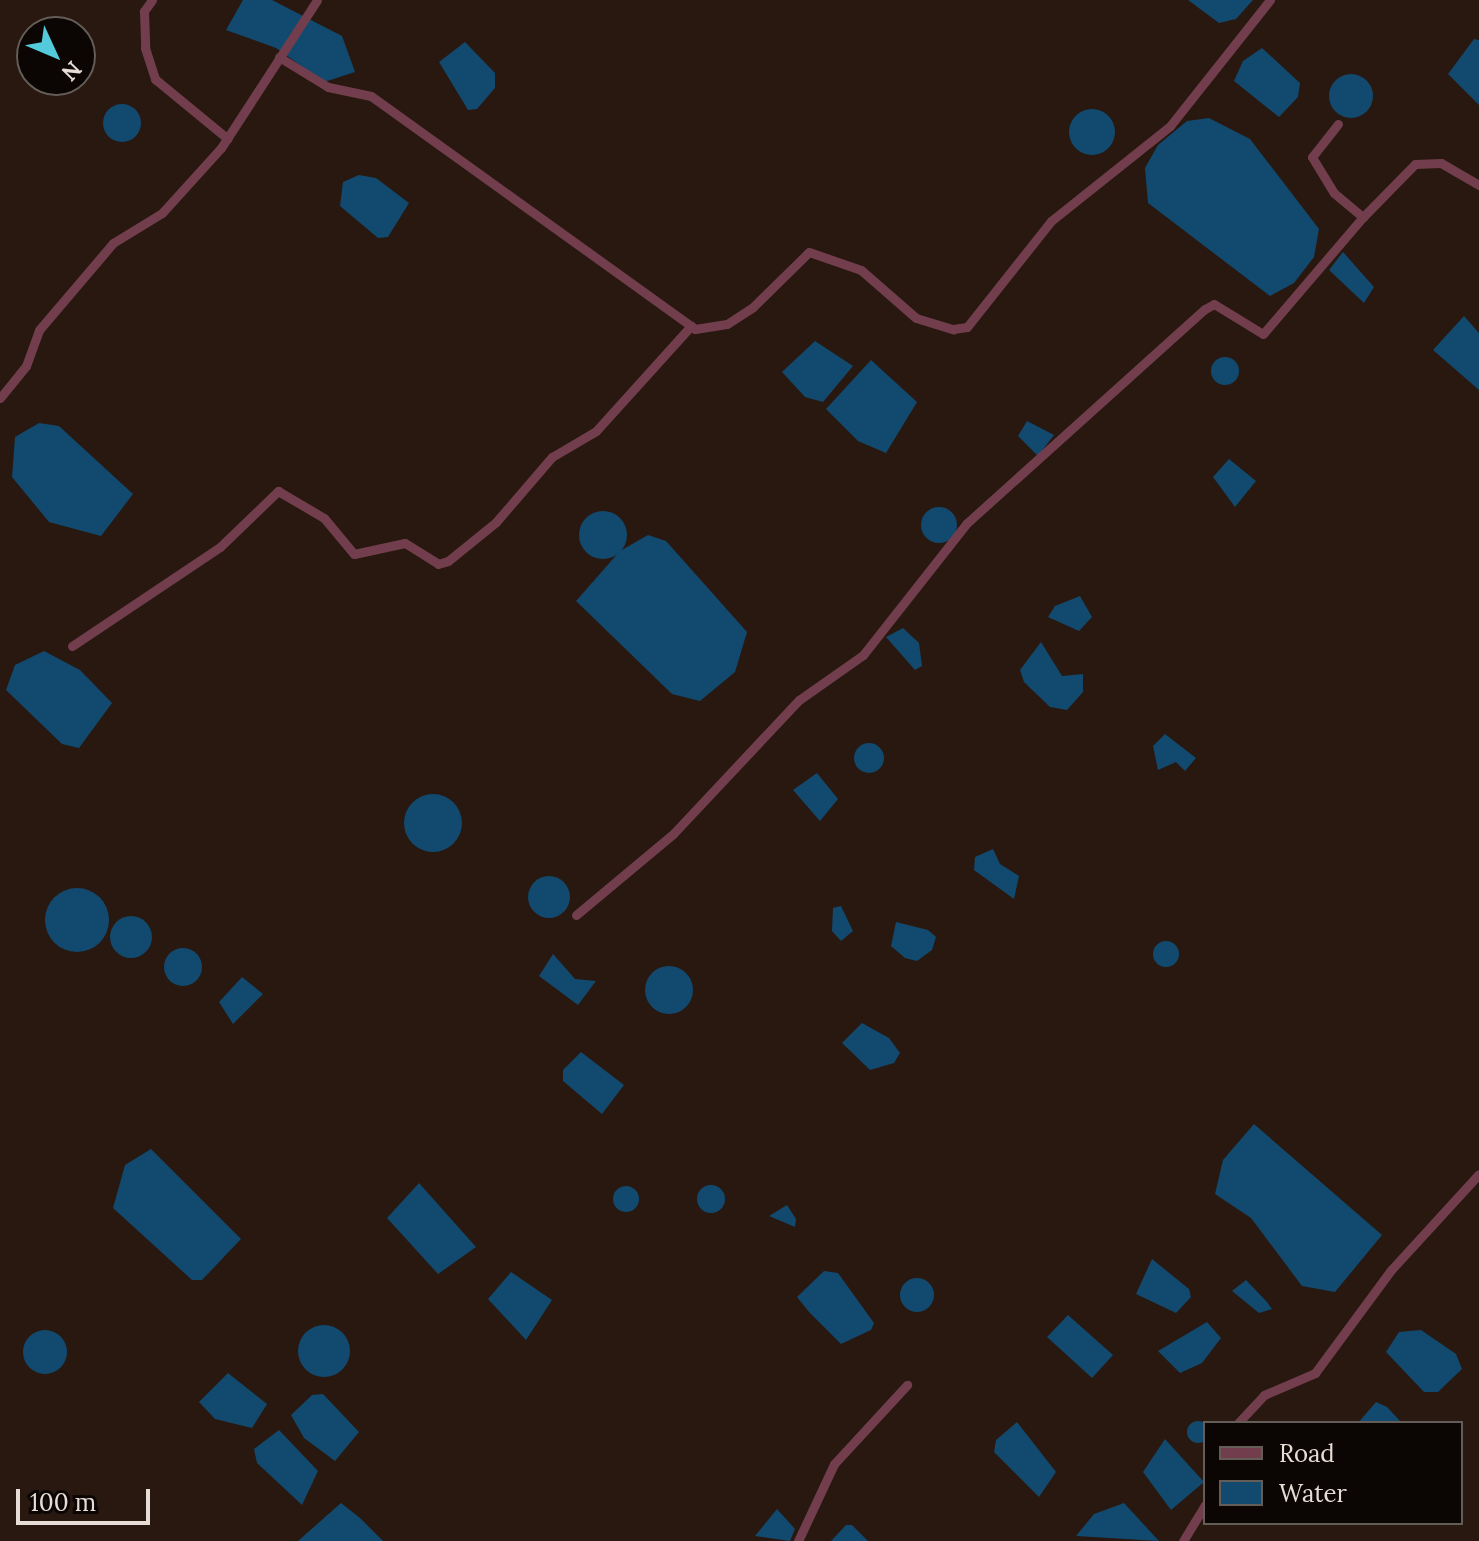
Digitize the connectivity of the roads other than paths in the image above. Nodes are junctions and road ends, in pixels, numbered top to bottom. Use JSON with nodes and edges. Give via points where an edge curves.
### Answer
{"nodes":[{"id":1,"x":152,"y":0,"type":"edge"},
{"id":2,"x":317,"y":0,"type":"edge"},
{"id":3,"x":1270,"y":0,"type":"edge"},
{"id":4,"x":279,"y":57,"type":"junction"},
{"id":5,"x":1338,"y":124,"type":"dead end"},
{"id":6,"x":228,"y":139,"type":"junction"},
{"id":7,"x":1479,"y":185,"type":"edge"},
{"id":8,"x":1363,"y":217,"type":"junction"},
{"id":9,"x":691,"y":326,"type":"junction"},
{"id":10,"x":0,"y":398,"type":"edge"},
{"id":11,"x":72,"y":646,"type":"dead end"},
{"id":12,"x":576,"y":915,"type":"dead end"},
{"id":13,"x":1479,"y":1174,"type":"edge"},
{"id":14,"x":907,"y":1385,"type":"dead end"},
{"id":15,"x":1240,"y":1421,"type":"edge"},
{"id":16,"x":1203,"y":1508,"type":"edge"},
{"id":17,"x":798,"y":1541,"type":"edge"},
{"id":18,"x":1183,"y":1541,"type":"edge"}],
"edges":[{"from":1,"to":6,"type":"street","via":[[144,11],[145,48],[155,79]]},
{"from":2,"to":4,"type":"street"},
{"from":3,"to":9,"type":"street","via":[[1265,15],[1170,126],[1051,221],[967,327],[916,318],[861,270],[809,252],[727,324]]},
{"from":4,"to":6,"type":"street"},
{"from":4,"to":9,"type":"street","via":[[328,87],[371,96]]},
{"from":5,"to":8,"type":"street","via":[[1312,157],[1334,193]]},
{"from":6,"to":10,"type":"street","via":[[162,213],[124,232],[81,280],[39,330],[26,366]]},
{"from":7,"to":8,"type":"street","via":[[1441,163],[1415,164]]},
{"from":8,"to":12,"type":"street","via":[[1263,334],[1214,304],[1205,309],[967,523],[863,655],[799,700],[673,834]]},
{"from":9,"to":11,"type":"street","via":[[596,431],[552,457],[496,522],[448,561],[438,564],[405,543],[354,554],[324,518],[278,491],[220,547]]},
{"from":13,"to":15,"type":"street","via":[[1391,1270],[1315,1373],[1264,1395]]},
{"from":14,"to":17,"type":"street","via":[[834,1464]]},
{"from":16,"to":18,"type":"street"}]}
